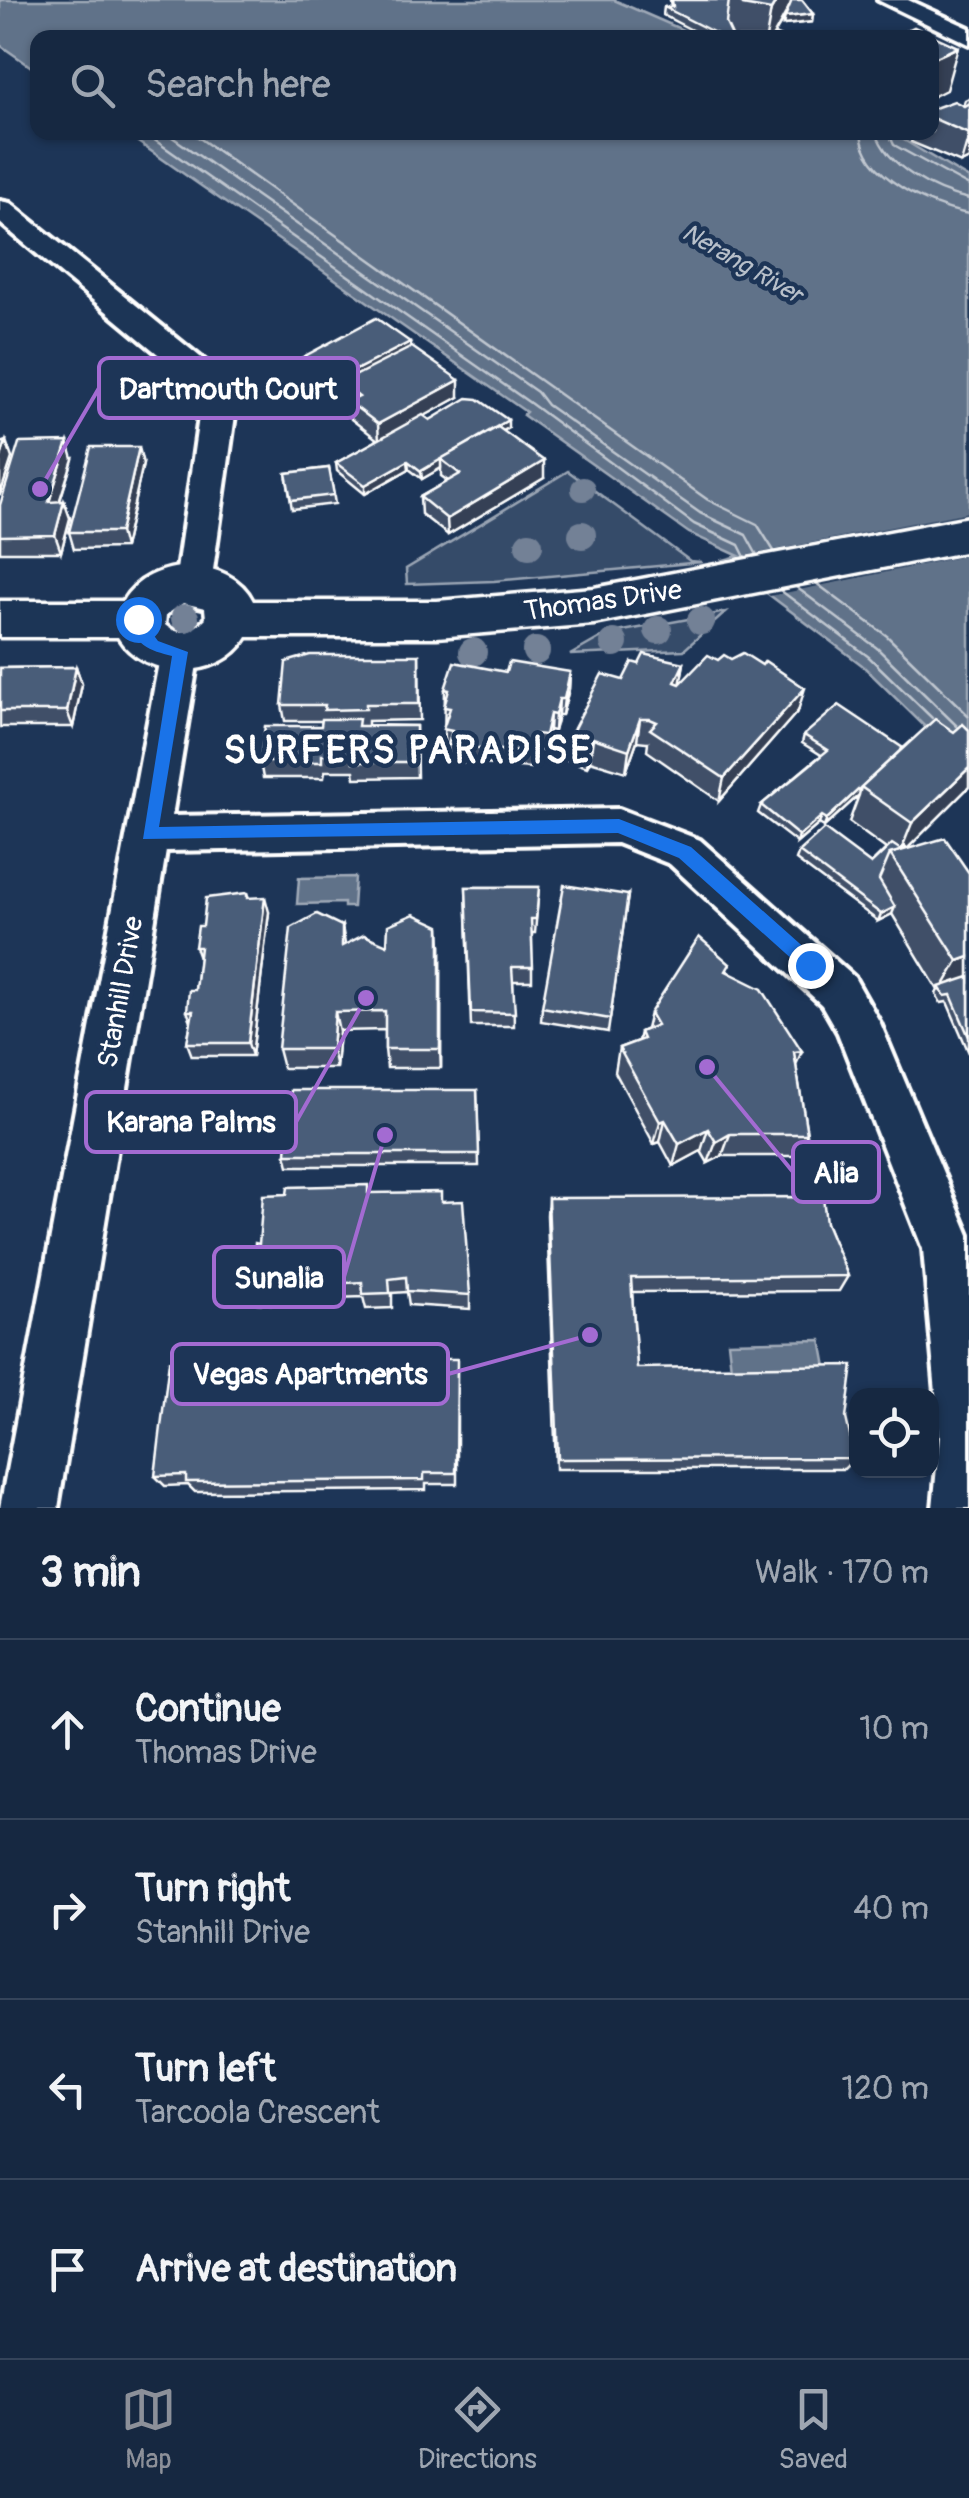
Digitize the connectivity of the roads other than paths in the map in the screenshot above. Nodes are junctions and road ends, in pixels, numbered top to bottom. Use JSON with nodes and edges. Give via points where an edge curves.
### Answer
{"nodes":[{"id":1,"x":888,"y":0,"type":"edge"},
{"id":2,"x":969,"y":38,"type":"edge"},
{"id":3,"x":0,"y":209,"type":"edge"},
{"id":4,"x":969,"y":534,"type":"edge"},
{"id":5,"x":193,"y":584,"type":"junction"},
{"id":6,"x":0,"y":618,"type":"edge"},
{"id":7,"x":138,"y":619,"type":"junction"},
{"id":8,"x":232,"y":619,"type":"junction"},
{"id":9,"x":180,"y":652,"type":"junction"},
{"id":10,"x":149,"y":834,"type":"junction"},
{"id":11,"x":29,"y":1508,"type":"edge"},
{"id":12,"x":962,"y":1508,"type":"edge"}],
"edges":[{"from":1,"to":2,"type":"street"},
{"from":3,"to":5,"type":"street","via":[[215,390],[217,429]]},
{"from":4,"to":8,"type":"main road","name":"Thomas Drive","via":[[515,615]]},
{"from":5,"to":7,"type":"main road","via":[[150,598]]},
{"from":5,"to":8,"type":"main road","via":[[219,590]]},
{"from":6,"to":7,"type":"main road"},
{"from":7,"to":9,"type":"main road","via":[[154,646]]},
{"from":8,"to":9,"type":"main road","via":[[220,638]]},
{"from":9,"to":10,"type":"street","name":"Stanhill Drive"},
{"from":10,"to":11,"type":"street","name":"Stanhill Drive"},
{"from":10,"to":12,"type":"street","via":[[619,826],[677,848],[711,874],[838,991],[942,1231],[968,1438]]}]}
